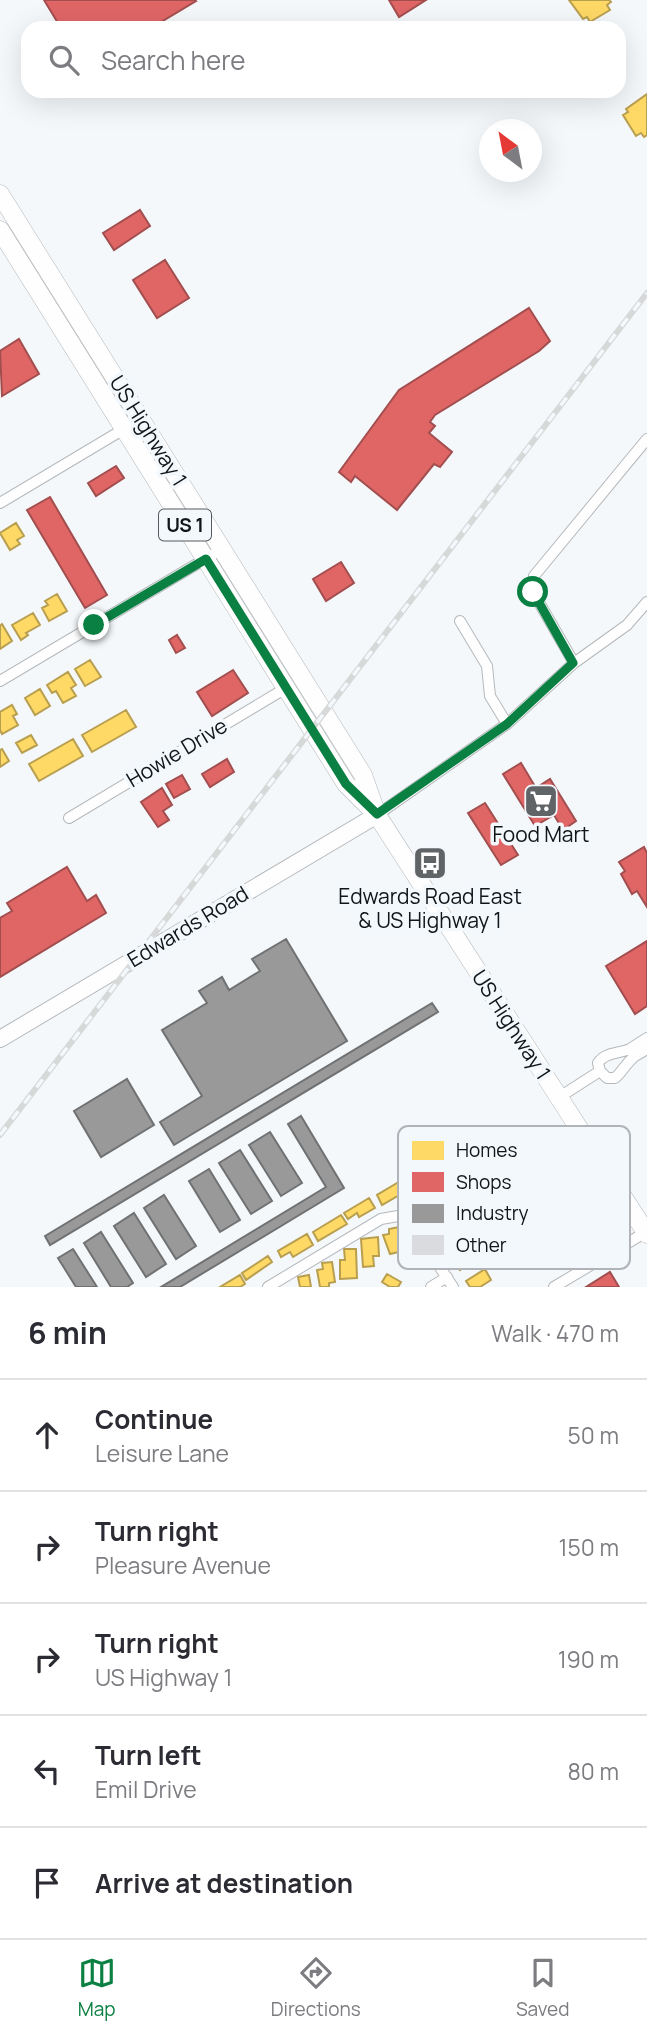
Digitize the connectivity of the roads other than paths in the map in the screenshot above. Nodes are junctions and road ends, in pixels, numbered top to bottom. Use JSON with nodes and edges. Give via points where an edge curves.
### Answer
{"nodes":[{"id":1,"x":0,"y":194,"type":"edge"},
{"id":2,"x":0,"y":230,"type":"edge"},
{"id":3,"x":48,"y":306,"type":"junction"},
{"id":4,"x":76,"y":315,"type":"junction"},
{"id":5,"x":124,"y":429,"type":"junction"},
{"id":6,"x":647,"y":439,"type":"edge"},
{"id":7,"x":0,"y":503,"type":"edge"},
{"id":8,"x":222,"y":549,"type":"junction"},
{"id":9,"x":206,"y":559,"type":"junction"},
{"id":10,"x":647,"y":602,"type":"edge"},
{"id":11,"x":460,"y":621,"type":"dead end"},
{"id":12,"x":573,"y":663,"type":"junction"},
{"id":13,"x":0,"y":681,"type":"edge"},
{"id":14,"x":286,"y":688,"type":"junction"},
{"id":15,"x":507,"y":724,"type":"junction"},
{"id":16,"x":377,"y":814,"type":"junction"},
{"id":17,"x":69,"y":818,"type":"dead end"},
{"id":18,"x":647,"y":1038,"type":"edge"},
{"id":19,"x":0,"y":1039,"type":"edge"},
{"id":20,"x":647,"y":1049,"type":"edge"},
{"id":21,"x":632,"y":1052,"type":"junction"},
{"id":22,"x":600,"y":1071,"type":"junction"},
{"id":23,"x":558,"y":1098,"type":"junction"},
{"id":24,"x":576,"y":1126,"type":"edge"},
{"id":25,"x":630,"y":1208,"type":"edge"},
{"id":26,"x":398,"y":1216,"type":"edge"},
{"id":27,"x":646,"y":1233,"type":"edge"},
{"id":28,"x":630,"y":1242,"type":"edge"},
{"id":29,"x":585,"y":1269,"type":"edge"},
{"id":30,"x":450,"y":1282,"type":"edge"},
{"id":31,"x":268,"y":1287,"type":"edge"},
{"id":32,"x":431,"y":1287,"type":"edge"},
{"id":33,"x":554,"y":1287,"type":"edge"}],
"edges":[{"from":1,"to":4,"type":"main road","name":"US Highway 1","number":"US 1"},
{"from":2,"to":3,"type":"main road","name":"US Highway 1","number":"US 1"},
{"from":3,"to":4,"type":"main road","via":[[63,306]]},
{"from":3,"to":5,"type":"main road","name":"US Highway 1","number":"US 1"},
{"from":4,"to":8,"type":"main road","name":"US Highway 1","number":"US 1"},
{"from":5,"to":7,"type":"street"},
{"from":5,"to":9,"type":"main road","name":"US Highway 1","number":"US 1"},
{"from":6,"to":12,"type":"street","via":[[534,576],[533,592]]},
{"from":8,"to":9,"type":"street"},
{"from":8,"to":16,"type":"main road","name":"US Highway 1","number":"US 1","via":[[363,775]]},
{"from":9,"to":13,"type":"street"},
{"from":9,"to":14,"type":"main road","name":"US Highway 1","number":"US 1"},
{"from":10,"to":12,"type":"street","via":[[627,625]]},
{"from":11,"to":15,"type":"street","via":[[487,666],[490,696]]},
{"from":12,"to":15,"type":"street"},
{"from":14,"to":16,"type":"main road","name":"US Highway 1","number":"US 1","via":[[346,784]]},
{"from":14,"to":17,"type":"street","name":"Howie Drive"},
{"from":15,"to":16,"type":"street"},
{"from":16,"to":19,"type":"main road","name":"Edwards Road"},
{"from":16,"to":23,"type":"main road","name":"US Highway 1","number":"US 1"},
{"from":18,"to":21,"type":"street"},
{"from":20,"to":21,"type":"street"},
{"from":21,"to":22,"type":"street","via":[[602,1057]]},
{"from":21,"to":22,"type":"street","via":[[615,1078]]},
{"from":22,"to":23,"type":"street"},
{"from":23,"to":24,"type":"main road","name":"US Highway 1","number":"US 1"},
{"from":25,"to":27,"type":"main road","name":"US Highway 1","number":"US 1"},
{"from":26,"to":31,"type":"street","via":[[382,1219]]},
{"from":27,"to":28,"type":"street"},
{"from":29,"to":33,"type":"street"},
{"from":30,"to":32,"type":"street"}]}
